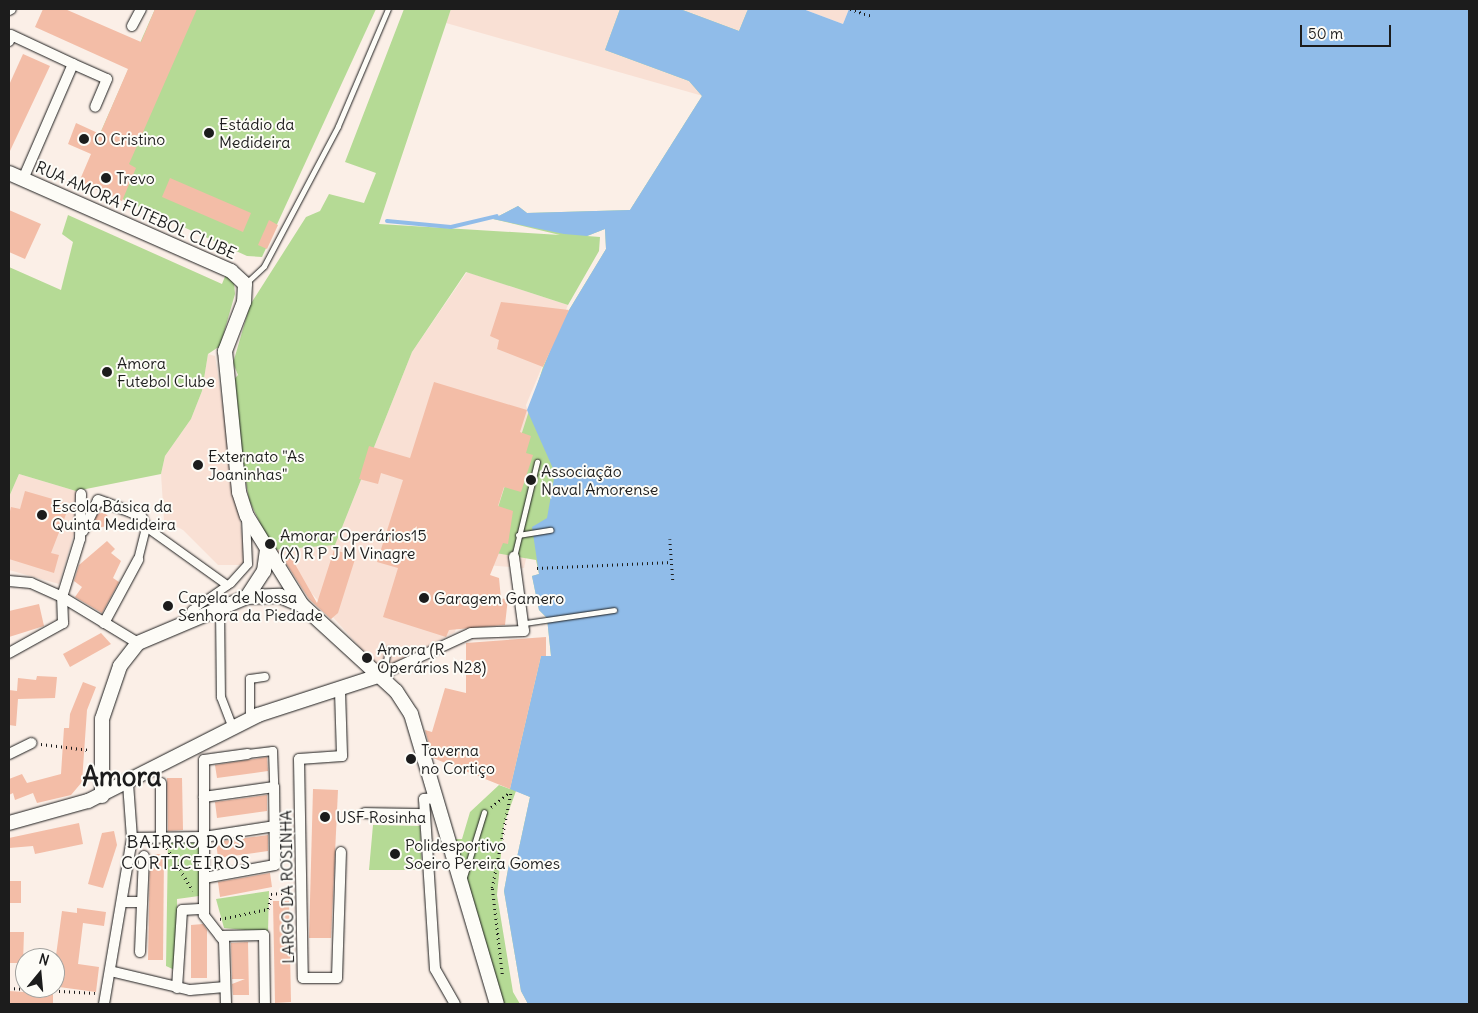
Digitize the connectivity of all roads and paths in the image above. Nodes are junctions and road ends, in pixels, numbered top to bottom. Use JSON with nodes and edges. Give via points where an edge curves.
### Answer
{"nodes":[{"id":1,"x":140,"y":9,"type":"edge"},
{"id":2,"x":388,"y":9,"type":"edge"},
{"id":3,"x":850,"y":9,"type":"edge"},
{"id":4,"x":871,"y":16,"type":"dead end"},
{"id":5,"x":132,"y":26,"type":"dead end"},
{"id":6,"x":9,"y":40,"type":"edge"},
{"id":7,"x":73,"y":64,"type":"junction"},
{"id":8,"x":95,"y":107,"type":"dead end"},
{"id":9,"x":9,"y":173,"type":"edge"},
{"id":10,"x":23,"y":179,"type":"junction"},
{"id":11,"x":245,"y":284,"type":"junction"},
{"id":12,"x":537,"y":462,"type":"dead end"},
{"id":13,"x":81,"y":494,"type":"dead end"},
{"id":14,"x":246,"y":516,"type":"junction"},
{"id":15,"x":146,"y":527,"type":"junction"},
{"id":16,"x":551,"y":530,"type":"dead end"},
{"id":17,"x":518,"y":535,"type":"junction"},
{"id":18,"x":80,"y":539,"type":"junction"},
{"id":19,"x":670,"y":539,"type":"dead end"},
{"id":20,"x":267,"y":550,"type":"junction"},
{"id":21,"x":514,"y":557,"type":"joint"},
{"id":22,"x":138,"y":560,"type":"joint"},
{"id":23,"x":672,"y":562,"type":"junction"},
{"id":24,"x":536,"y":568,"type":"dead end"},
{"id":25,"x":9,"y":581,"type":"edge"},
{"id":26,"x":673,"y":581,"type":"dead end"},
{"id":27,"x":227,"y":585,"type":"junction"},
{"id":28,"x":62,"y":597,"type":"junction"},
{"id":29,"x":248,"y":597,"type":"junction"},
{"id":30,"x":302,"y":605,"type":"junction"},
{"id":31,"x":220,"y":608,"type":"junction"},
{"id":32,"x":614,"y":610,"type":"dead end"},
{"id":33,"x":188,"y":622,"type":"junction"},
{"id":34,"x":104,"y":623,"type":"junction"},
{"id":35,"x":525,"y":623,"type":"junction"},
{"id":36,"x":138,"y":643,"type":"junction"},
{"id":37,"x":388,"y":649,"type":"dead end"},
{"id":38,"x":12,"y":651,"type":"edge"},
{"id":39,"x":381,"y":674,"type":"junction"},
{"id":40,"x":265,"y":678,"type":"dead end"},
{"id":41,"x":340,"y":691,"type":"junction"},
{"id":42,"x":250,"y":719,"type":"junction"},
{"id":43,"x":233,"y":728,"type":"junction"},
{"id":44,"x":32,"y":743,"type":"joint"},
{"id":45,"x":100,"y":752,"type":"junction"},
{"id":46,"x":9,"y":754,"type":"edge"},
{"id":47,"x":248,"y":754,"type":"joint"},
{"id":48,"x":161,"y":783,"type":"dead end"},
{"id":49,"x":128,"y":784,"type":"junction"},
{"id":50,"x":274,"y":787,"type":"junction"},
{"id":51,"x":102,"y":796,"type":"junction"},
{"id":52,"x":204,"y":797,"type":"junction"},
{"id":53,"x":436,"y":798,"type":"junction"},
{"id":54,"x":366,"y":812,"type":"dead end"},
{"id":55,"x":484,"y":812,"type":"joint"},
{"id":56,"x":425,"y":814,"type":"junction"},
{"id":57,"x":9,"y":823,"type":"edge"},
{"id":58,"x":275,"y":826,"type":"junction"},
{"id":59,"x":160,"y":837,"type":"junction"},
{"id":60,"x":204,"y":837,"type":"junction"},
{"id":61,"x":132,"y":838,"type":"junction"},
{"id":62,"x":341,"y":852,"type":"dead end"},
{"id":63,"x":144,"y":856,"type":"dead end"},
{"id":64,"x":204,"y":878,"type":"junction"},
{"id":65,"x":460,"y":886,"type":"junction"},
{"id":66,"x":302,"y":891,"type":"junction"},
{"id":67,"x":122,"y":902,"type":"junction"},
{"id":68,"x":142,"y":902,"type":"junction"},
{"id":69,"x":204,"y":909,"type":"junction"},
{"id":70,"x":209,"y":921,"type":"junction"},
{"id":71,"x":220,"y":936,"type":"junction"},
{"id":72,"x":140,"y":952,"type":"dead end"},
{"id":73,"x":110,"y":971,"type":"junction"},
{"id":74,"x":502,"y":982,"type":"dead end"},
{"id":75,"x":225,"y":987,"type":"junction"},
{"id":76,"x":9,"y":988,"type":"edge"},
{"id":77,"x":177,"y":988,"type":"junction"},
{"id":78,"x":105,"y":999,"type":"edge"},
{"id":79,"x":226,"y":1004,"type":"edge"},
{"id":80,"x":265,"y":1004,"type":"edge"},
{"id":81,"x":455,"y":1004,"type":"edge"},
{"id":82,"x":497,"y":1004,"type":"edge"}],
"edges":[{"from":1,"to":5,"type":"street"},
{"from":2,"to":11,"type":"lane","via":[[338,126],[264,266]]},
{"from":3,"to":4,"type":"path"},
{"from":6,"to":7,"type":"street","via":[[11,35]]},
{"from":7,"to":8,"type":"street","via":[[107,79]]},
{"from":7,"to":10,"type":"street"},
{"from":9,"to":10,"type":"street","name":"RUA AMORA FUTEBOL CLUBE"},
{"from":10,"to":11,"type":"street","name":"RUA AMORA FUTEBOL CLUBE","via":[[231,271]]},
{"from":11,"to":14,"type":"street","via":[[244,302],[225,351],[239,492]]},
{"from":12,"to":17,"type":"lane"},
{"from":13,"to":18,"type":"street"},
{"from":14,"to":20,"type":"street"},
{"from":14,"to":27,"type":"street","via":[[248,564]]},
{"from":15,"to":18,"type":"street","via":[[142,518],[98,500]]},
{"from":15,"to":22,"type":"street"},
{"from":15,"to":27,"type":"street"},
{"from":16,"to":17,"type":"lane"},
{"from":17,"to":21,"type":"lane"},
{"from":18,"to":28,"type":"street"},
{"from":19,"to":23,"type":"path"},
{"from":20,"to":29,"type":"street","via":[[264,572]]},
{"from":20,"to":30,"type":"street"},
{"from":21,"to":35,"type":"street"},
{"from":22,"to":34,"type":"street"},
{"from":23,"to":24,"type":"path"},
{"from":23,"to":26,"type":"path"},
{"from":25,"to":28,"type":"street","via":[[31,583]]},
{"from":27,"to":33,"type":"street","via":[[192,610]]},
{"from":28,"to":34,"type":"street"},
{"from":28,"to":38,"type":"street","via":[[63,623]]},
{"from":29,"to":30,"type":"street","via":[[280,596]]},
{"from":29,"to":31,"type":"street"},
{"from":30,"to":39,"type":"street"},
{"from":31,"to":33,"type":"street"},
{"from":31,"to":43,"type":"street","via":[[221,697]]},
{"from":32,"to":35,"type":"lane"},
{"from":33,"to":36,"type":"street"},
{"from":34,"to":36,"type":"street"},
{"from":35,"to":39,"type":"street","via":[[524,631],[470,633]]},
{"from":36,"to":45,"type":"street","via":[[120,666],[102,720]]},
{"from":37,"to":39,"type":"lane"},
{"from":39,"to":41,"type":"street"},
{"from":39,"to":53,"type":"street","via":[[404,700],[411,714]]},
{"from":40,"to":42,"type":"street","via":[[250,678]]},
{"from":41,"to":42,"type":"street"},
{"from":41,"to":66,"type":"street","name":"LARGO DA ROSINHA","via":[[342,756],[299,758]]},
{"from":42,"to":43,"type":"street"},
{"from":43,"to":49,"type":"street"},
{"from":44,"to":45,"type":"path"},
{"from":44,"to":46,"type":"street"},
{"from":45,"to":51,"type":"street"},
{"from":47,"to":50,"type":"street","via":[[273,751]]},
{"from":47,"to":52,"type":"street","via":[[204,760]]},
{"from":48,"to":59,"type":"street"},
{"from":49,"to":51,"type":"street"},
{"from":49,"to":61,"type":"street"},
{"from":50,"to":52,"type":"street"},
{"from":50,"to":58,"type":"street"},
{"from":51,"to":57,"type":"street"},
{"from":52,"to":60,"type":"street"},
{"from":53,"to":56,"type":"street","via":[[424,799]]},
{"from":53,"to":65,"type":"street"},
{"from":54,"to":56,"type":"street"},
{"from":55,"to":65,"type":"lane","via":[[470,870]]},
{"from":55,"to":74,"type":"path","via":[[511,791],[492,888]]},
{"from":56,"to":81,"type":"street","via":[[435,969]]},
{"from":58,"to":60,"type":"street"},
{"from":58,"to":64,"type":"street","via":[[275,865]]},
{"from":59,"to":60,"type":"street"},
{"from":59,"to":61,"type":"street"},
{"from":59,"to":69,"type":"path"},
{"from":60,"to":64,"type":"street"},
{"from":61,"to":67,"type":"street"},
{"from":62,"to":66,"type":"street","name":"LARGO DA ROSINHA","via":[[337,978],[303,978]]},
{"from":63,"to":68,"type":"street"},
{"from":64,"to":69,"type":"street"},
{"from":65,"to":82,"type":"street"},
{"from":66,"to":70,"type":"path","via":[[271,894],[268,910]]},
{"from":67,"to":68,"type":"street"},
{"from":67,"to":73,"type":"street"},
{"from":68,"to":72,"type":"street"},
{"from":69,"to":70,"type":"street"},
{"from":69,"to":77,"type":"street","via":[[182,910]]},
{"from":70,"to":71,"type":"street"},
{"from":71,"to":75,"type":"street","via":[[224,941]]},
{"from":71,"to":80,"type":"street","via":[[264,935]]},
{"from":73,"to":77,"type":"street"},
{"from":73,"to":78,"type":"street"},
{"from":75,"to":77,"type":"street","via":[[198,991]]},
{"from":75,"to":79,"type":"street"},
{"from":76,"to":78,"type":"path"}]}
